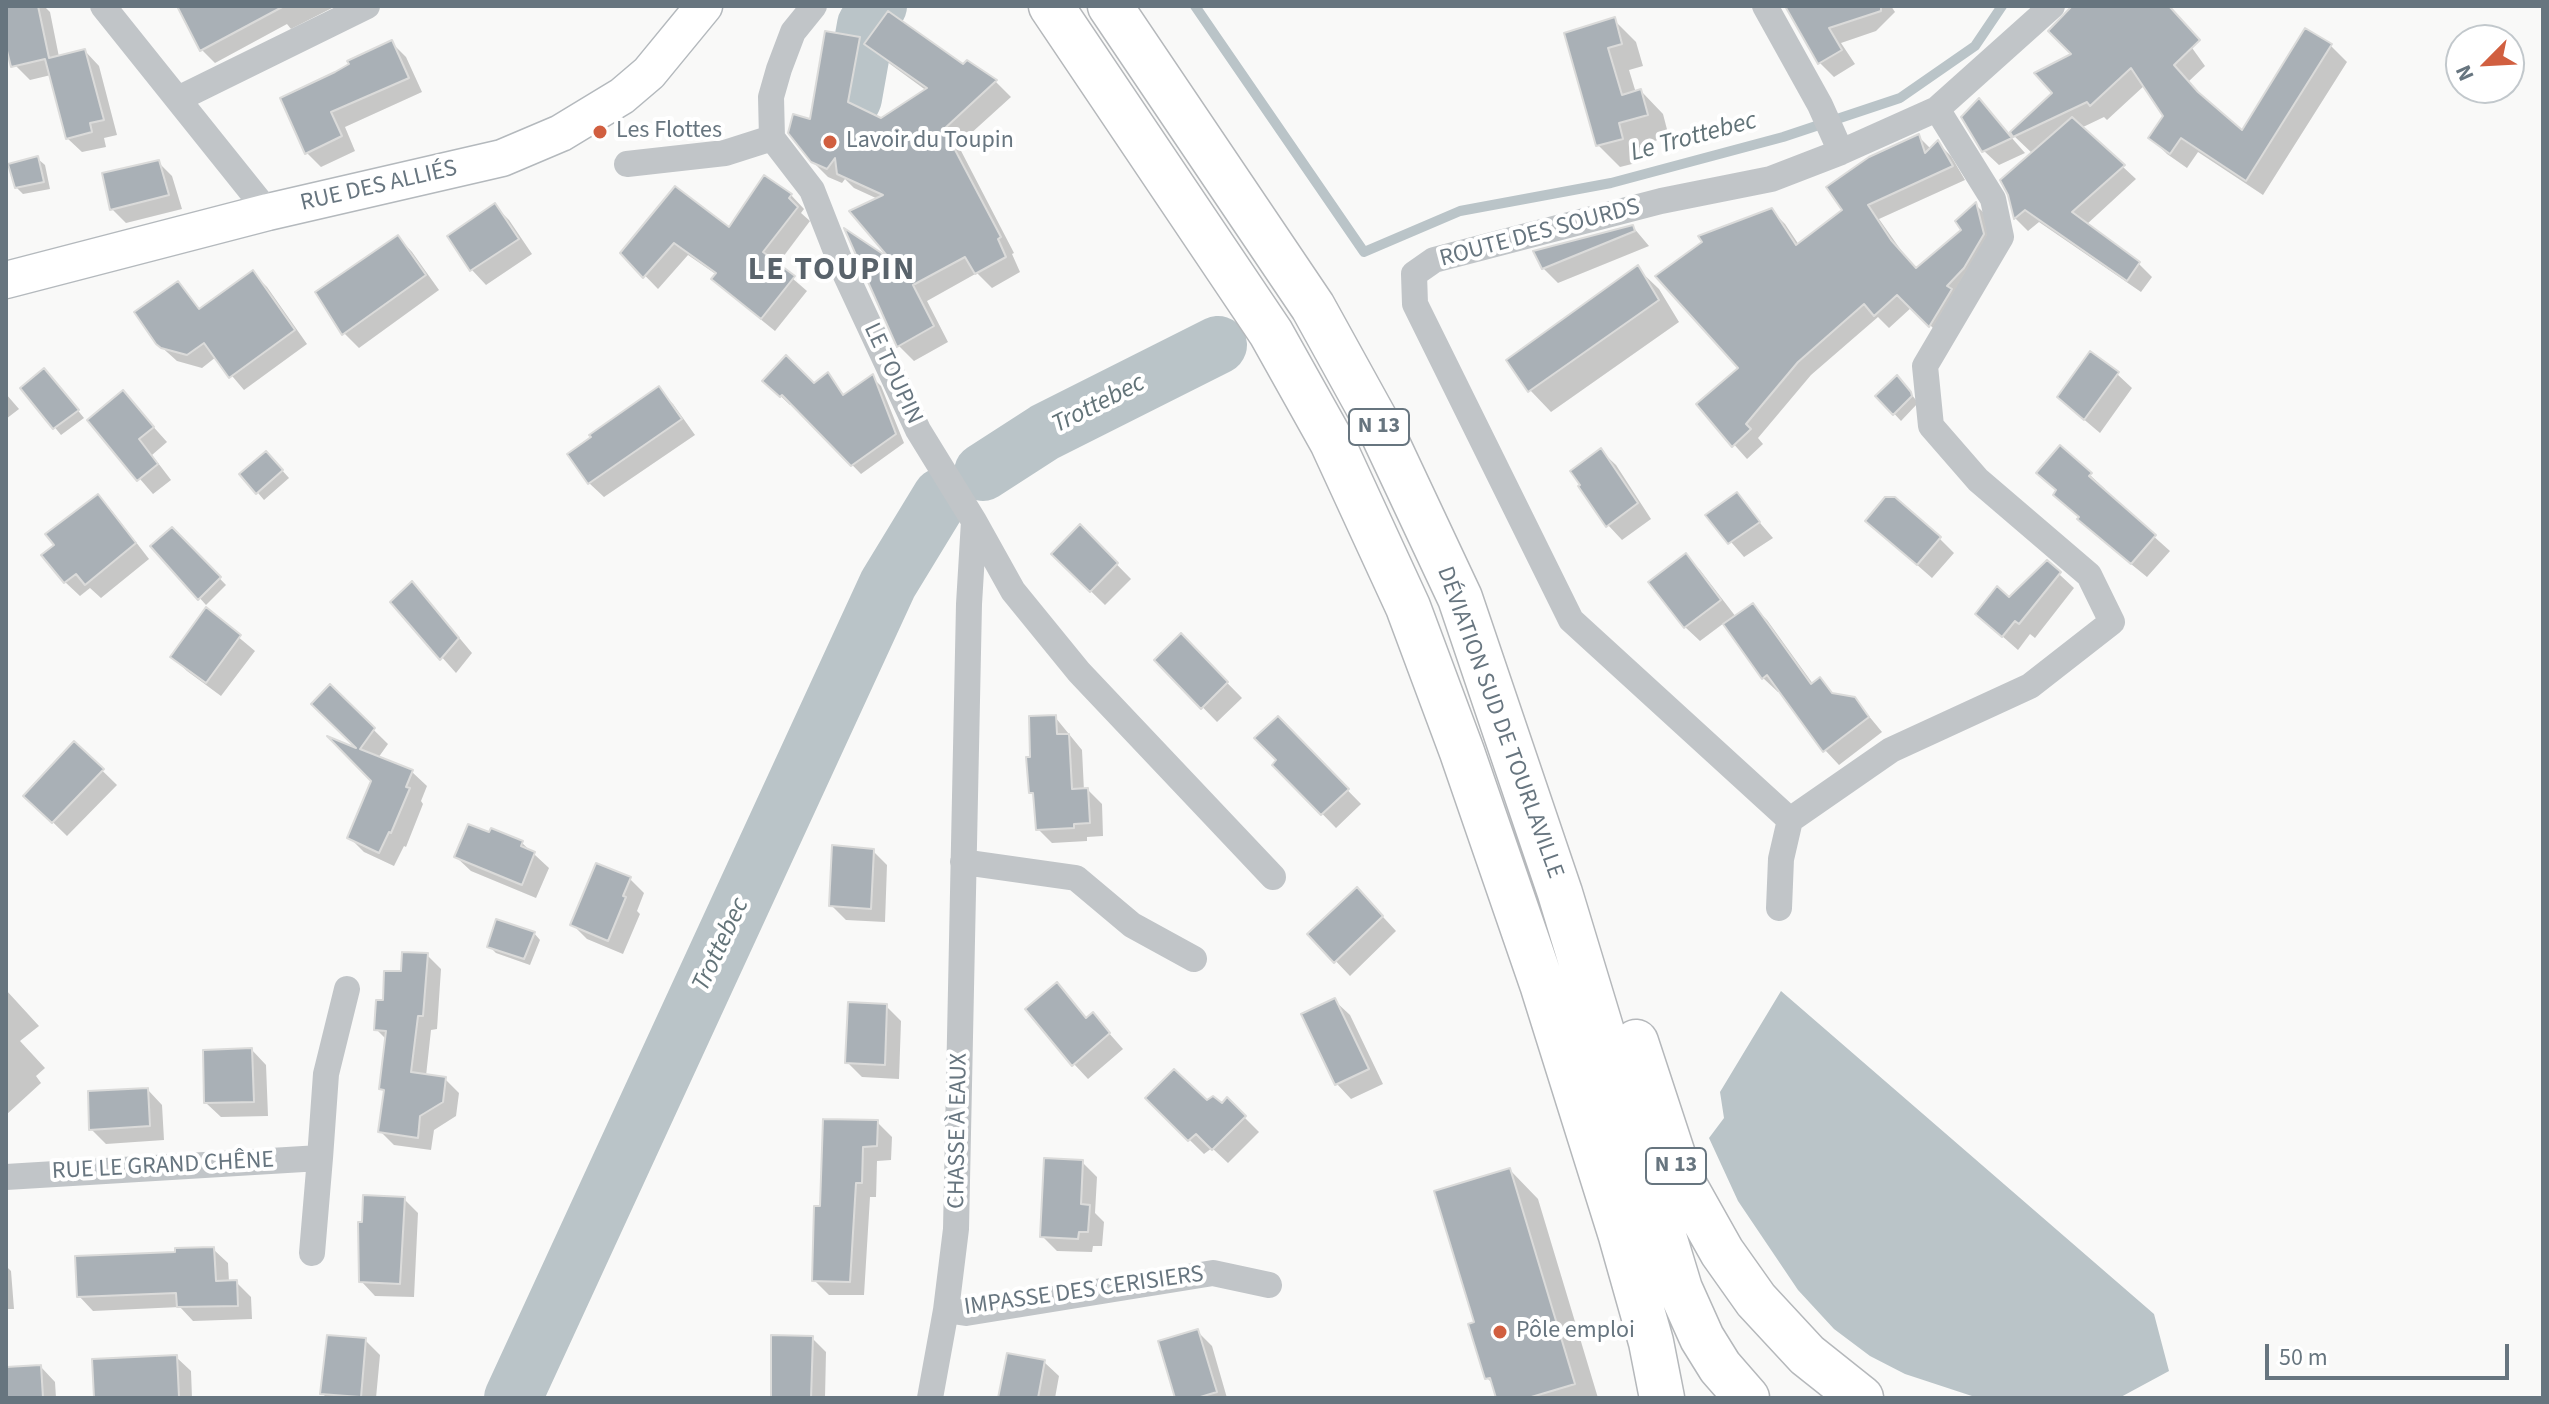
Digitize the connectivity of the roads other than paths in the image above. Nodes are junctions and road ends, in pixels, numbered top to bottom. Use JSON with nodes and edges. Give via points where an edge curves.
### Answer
{"nodes":[{"id":1,"x":103,"y":6,"type":"edge"},
{"id":2,"x":367,"y":6,"type":"edge"},
{"id":3,"x":704,"y":6,"type":"edge"},
{"id":4,"x":814,"y":6,"type":"edge"},
{"id":5,"x":1051,"y":6,"type":"edge"},
{"id":6,"x":1110,"y":6,"type":"edge"},
{"id":7,"x":1765,"y":6,"type":"edge"},
{"id":8,"x":2052,"y":6,"type":"edge"},
{"id":9,"x":178,"y":99,"type":"junction"},
{"id":10,"x":1937,"y":109,"type":"junction"},
{"id":11,"x":772,"y":138,"type":"junction"},
{"id":12,"x":1841,"y":152,"type":"junction"},
{"id":13,"x":627,"y":164,"type":"dead end"},
{"id":14,"x":268,"y":212,"type":"junction"},
{"id":15,"x":6,"y":280,"type":"edge"},
{"id":16,"x":962,"y":501,"type":"junction"},
{"id":17,"x":1790,"y":820,"type":"junction"},
{"id":18,"x":963,"y":862,"type":"junction"},
{"id":19,"x":1273,"y":877,"type":"dead end"},
{"id":20,"x":1560,"y":893,"type":"junction"},
{"id":21,"x":1779,"y":908,"type":"dead end"},
{"id":22,"x":1194,"y":959,"type":"dead end"},
{"id":23,"x":347,"y":989,"type":"dead end"},
{"id":24,"x":320,"y":1158,"type":"junction"},
{"id":25,"x":6,"y":1177,"type":"edge"},
{"id":26,"x":312,"y":1253,"type":"dead end"},
{"id":27,"x":1269,"y":1285,"type":"dead end"},
{"id":28,"x":946,"y":1310,"type":"junction"},
{"id":29,"x":930,"y":1398,"type":"edge"},
{"id":30,"x":1662,"y":1398,"type":"edge"},
{"id":31,"x":1747,"y":1398,"type":"edge"},
{"id":32,"x":1861,"y":1398,"type":"edge"}],
"edges":[{"from":1,"to":9,"type":"street"},
{"from":2,"to":9,"type":"street"},
{"from":3,"to":14,"type":"street","name":"RUE DES ALLIÉS","via":[[641,82],[561,133],[502,158]]},
{"from":4,"to":11,"type":"street","via":[[793,32],[779,69],[771,97]]},
{"from":5,"to":30,"type":"highway","name":"DÉVIATION SUD DE TOURLAVILLE","number":"N 13","via":[[1271,333],[1332,442],[1408,607],[1542,984],[1621,1236]]},
{"from":6,"to":20,"type":"highway","name":"DÉVIATION SUD DE TOURLAVILLE","number":"N 13","via":[[1313,307],[1382,432],[1460,598]]},
{"from":7,"to":12,"type":"street"},
{"from":8,"to":10,"type":"street","name":"ROUTE DES SOURDS"},
{"from":9,"to":14,"type":"street"},
{"from":10,"to":12,"type":"street","name":"ROUTE DES SOURDS"},
{"from":10,"to":17,"type":"street","via":[[1993,199],[2001,237],[1925,366],[1931,426],[1978,480],[2089,575],[2112,622],[2030,686],[1891,750]]},
{"from":11,"to":13,"type":"street","via":[[725,153]]},
{"from":11,"to":16,"type":"street","name":"LE TOUPIN","via":[[812,190],[918,430]]},
{"from":12,"to":17,"type":"street","name":"ROUTE DES SOURDS","via":[[1771,179],[1661,201],[1434,260],[1414,274],[1415,304],[1571,620]]},
{"from":14,"to":15,"type":"street","name":"RUE DES ALLIÉS"},
{"from":16,"to":18,"type":"street","name":"CHASSE À EAUX","via":[[969,604]]},
{"from":16,"to":19,"type":"street","via":[[1013,591],[1079,672]]},
{"from":17,"to":21,"type":"street","via":[[1781,859]]},
{"from":18,"to":22,"type":"street","via":[[1076,878],[1132,925]]},
{"from":18,"to":28,"type":"street","name":"CHASSE À EAUX","via":[[960,1142]]},
{"from":20,"to":31,"type":"highway","name":"DÉVIATION SUD DE TOURLAVILLE","number":"N 13","via":[[1680,1289],[1720,1367]]},
{"from":20,"to":32,"type":"highway","number":"N 13","via":[[1597,935],[1681,1179],[1722,1252],[1756,1300],[1807,1355]]},
{"from":23,"to":24,"type":"street","via":[[326,1074]]},
{"from":24,"to":25,"type":"street","name":"RUE LE GRAND CHÊNE"},
{"from":24,"to":26,"type":"street"},
{"from":27,"to":28,"type":"street","name":"IMPASSE DES CERISIERS","via":[[1213,1273],[966,1313]]},
{"from":28,"to":29,"type":"street","name":"CHASSE À EAUX"}]}
